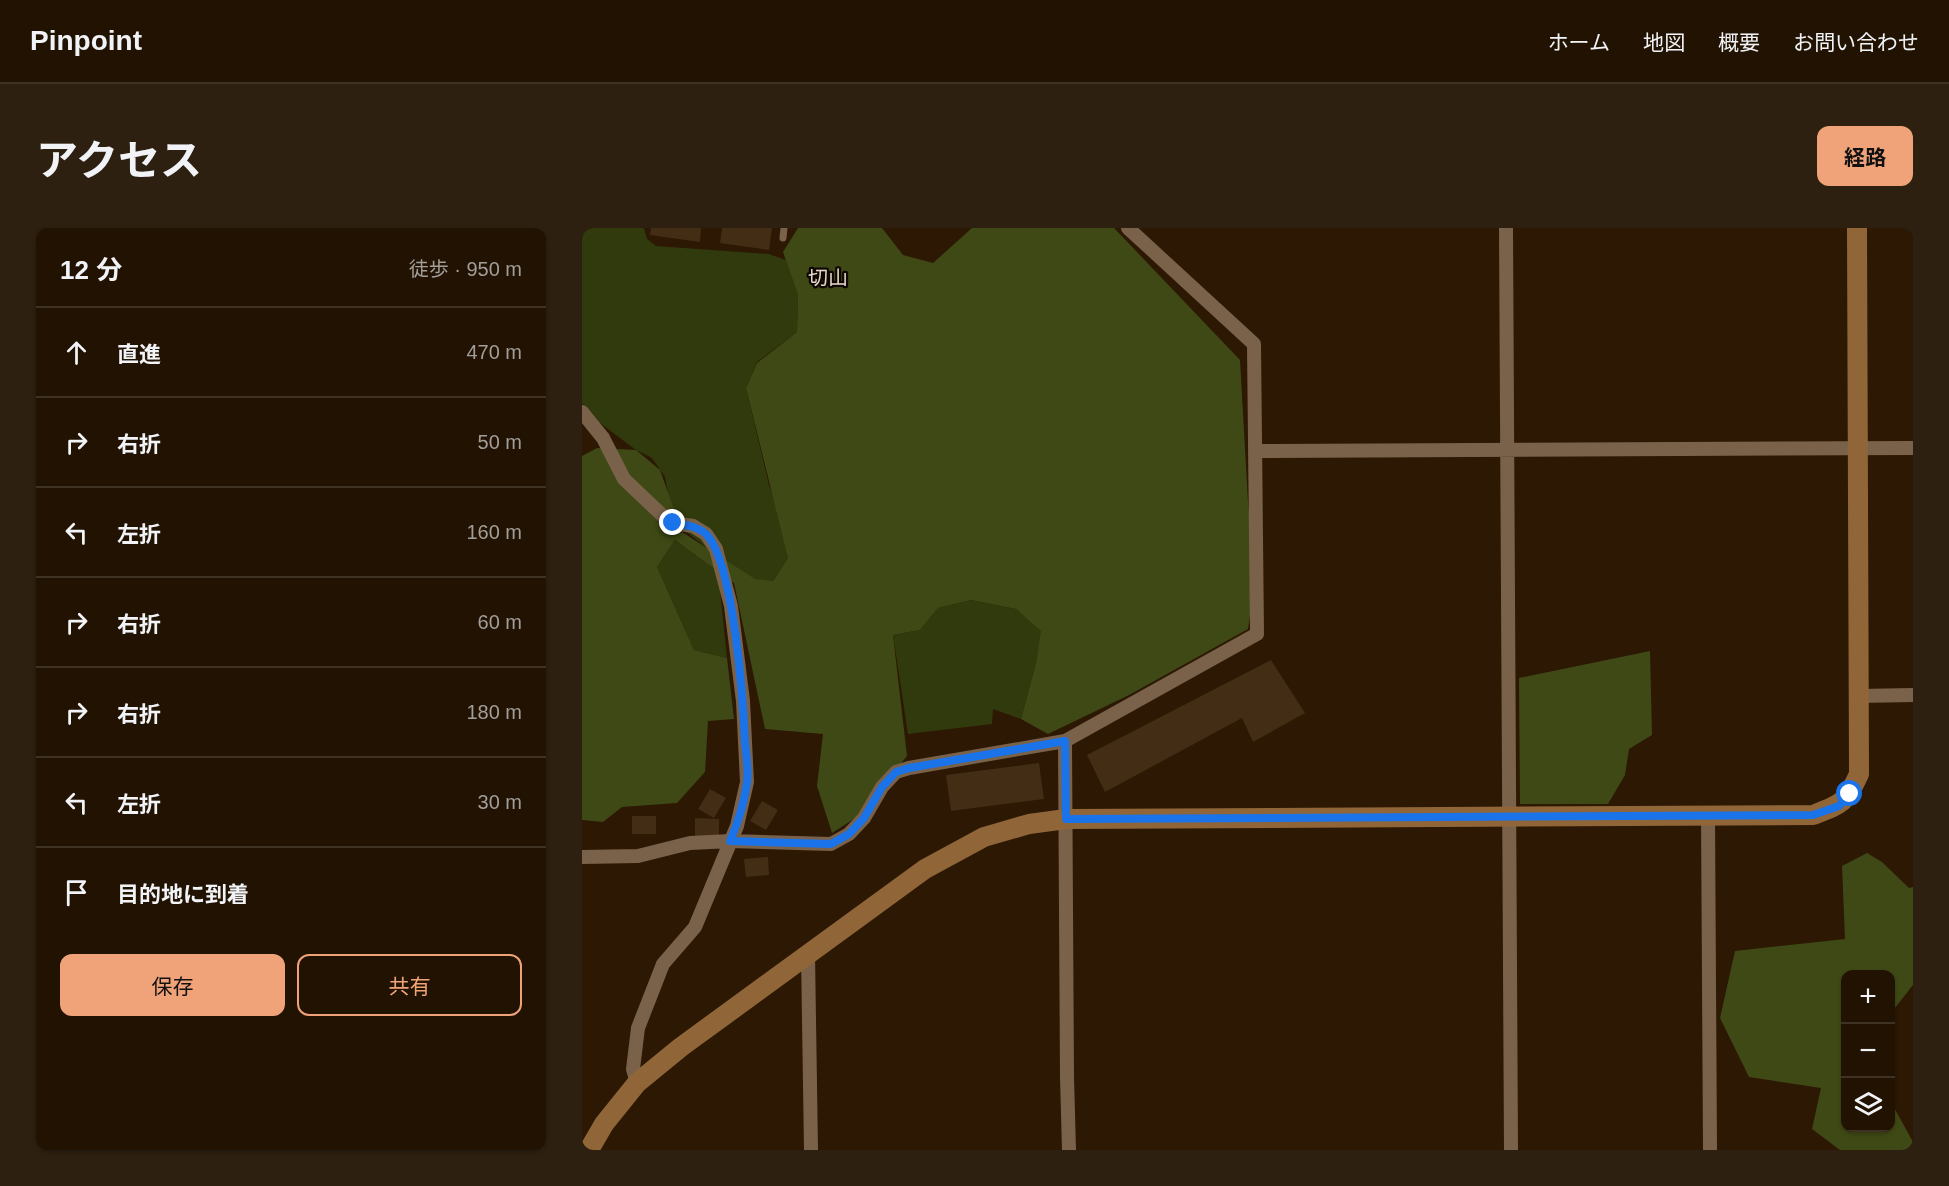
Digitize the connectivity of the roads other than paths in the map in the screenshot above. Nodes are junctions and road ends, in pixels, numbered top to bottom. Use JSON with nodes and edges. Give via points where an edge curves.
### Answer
{"nodes":[{"id":1,"x":783,"y":228,"type":"edge"},
{"id":2,"x":1128,"y":228,"type":"edge"},
{"id":3,"x":1506,"y":228,"type":"edge"},
{"id":4,"x":1857,"y":228,"type":"edge"},
{"id":5,"x":783,"y":238,"type":"dead end"},
{"id":6,"x":582,"y":412,"type":"edge"},
{"id":7,"x":1913,"y":448,"type":"edge"},
{"id":8,"x":1507,"y":449,"type":"junction"},
{"id":9,"x":1858,"y":449,"type":"junction"},
{"id":10,"x":1255,"y":451,"type":"junction"},
{"id":11,"x":1913,"y":695,"type":"edge"},
{"id":12,"x":1859,"y":696,"type":"junction"},
{"id":13,"x":1065,"y":741,"type":"junction"},
{"id":14,"x":1509,"y":815,"type":"junction"},
{"id":15,"x":1708,"y":815,"type":"junction"},
{"id":16,"x":1066,"y":819,"type":"junction"},
{"id":17,"x":730,"y":841,"type":"junction"},
{"id":18,"x":582,"y":857,"type":"edge"},
{"id":19,"x":808,"y":954,"type":"junction"},
{"id":20,"x":637,"y":1083,"type":"junction"},
{"id":21,"x":589,"y":1150,"type":"edge"},
{"id":22,"x":811,"y":1150,"type":"edge"},
{"id":23,"x":1069,"y":1150,"type":"edge"},
{"id":24,"x":1511,"y":1150,"type":"edge"},
{"id":25,"x":1710,"y":1150,"type":"edge"}],
"edges":[{"from":1,"to":5,"type":"lane"},
{"from":2,"to":10,"type":"street","via":[[1254,344]]},
{"from":3,"to":8,"type":"street"},
{"from":4,"to":9,"type":"street"},
{"from":6,"to":17,"type":"street","via":[[603,438],[624,479],[662,515],[706,534],[717,549],[731,606],[743,701],[747,782]]},
{"from":7,"to":9,"type":"street"},
{"from":8,"to":9,"type":"street"},
{"from":8,"to":10,"type":"street"},
{"from":8,"to":14,"type":"street"},
{"from":9,"to":12,"type":"street"},
{"from":10,"to":13,"type":"street","via":[[1257,634]]},
{"from":11,"to":12,"type":"street"},
{"from":12,"to":15,"type":"street","via":[[1859,774],[1839,806],[1813,815]]},
{"from":13,"to":16,"type":"street"},
{"from":13,"to":17,"type":"street","via":[[896,772],[864,818],[849,834],[831,844]]},
{"from":14,"to":15,"type":"street"},
{"from":14,"to":16,"type":"street"},
{"from":14,"to":24,"type":"street"},
{"from":15,"to":25,"type":"street"},
{"from":16,"to":19,"type":"street","via":[[1029,824],[984,837],[925,869]]},
{"from":16,"to":23,"type":"street"},
{"from":17,"to":18,"type":"street","via":[[690,843],[638,856]]},
{"from":17,"to":20,"type":"street","via":[[695,927],[663,964],[638,1028],[633,1069]]},
{"from":19,"to":20,"type":"street"},
{"from":19,"to":22,"type":"street"},
{"from":20,"to":21,"type":"street"}]}
